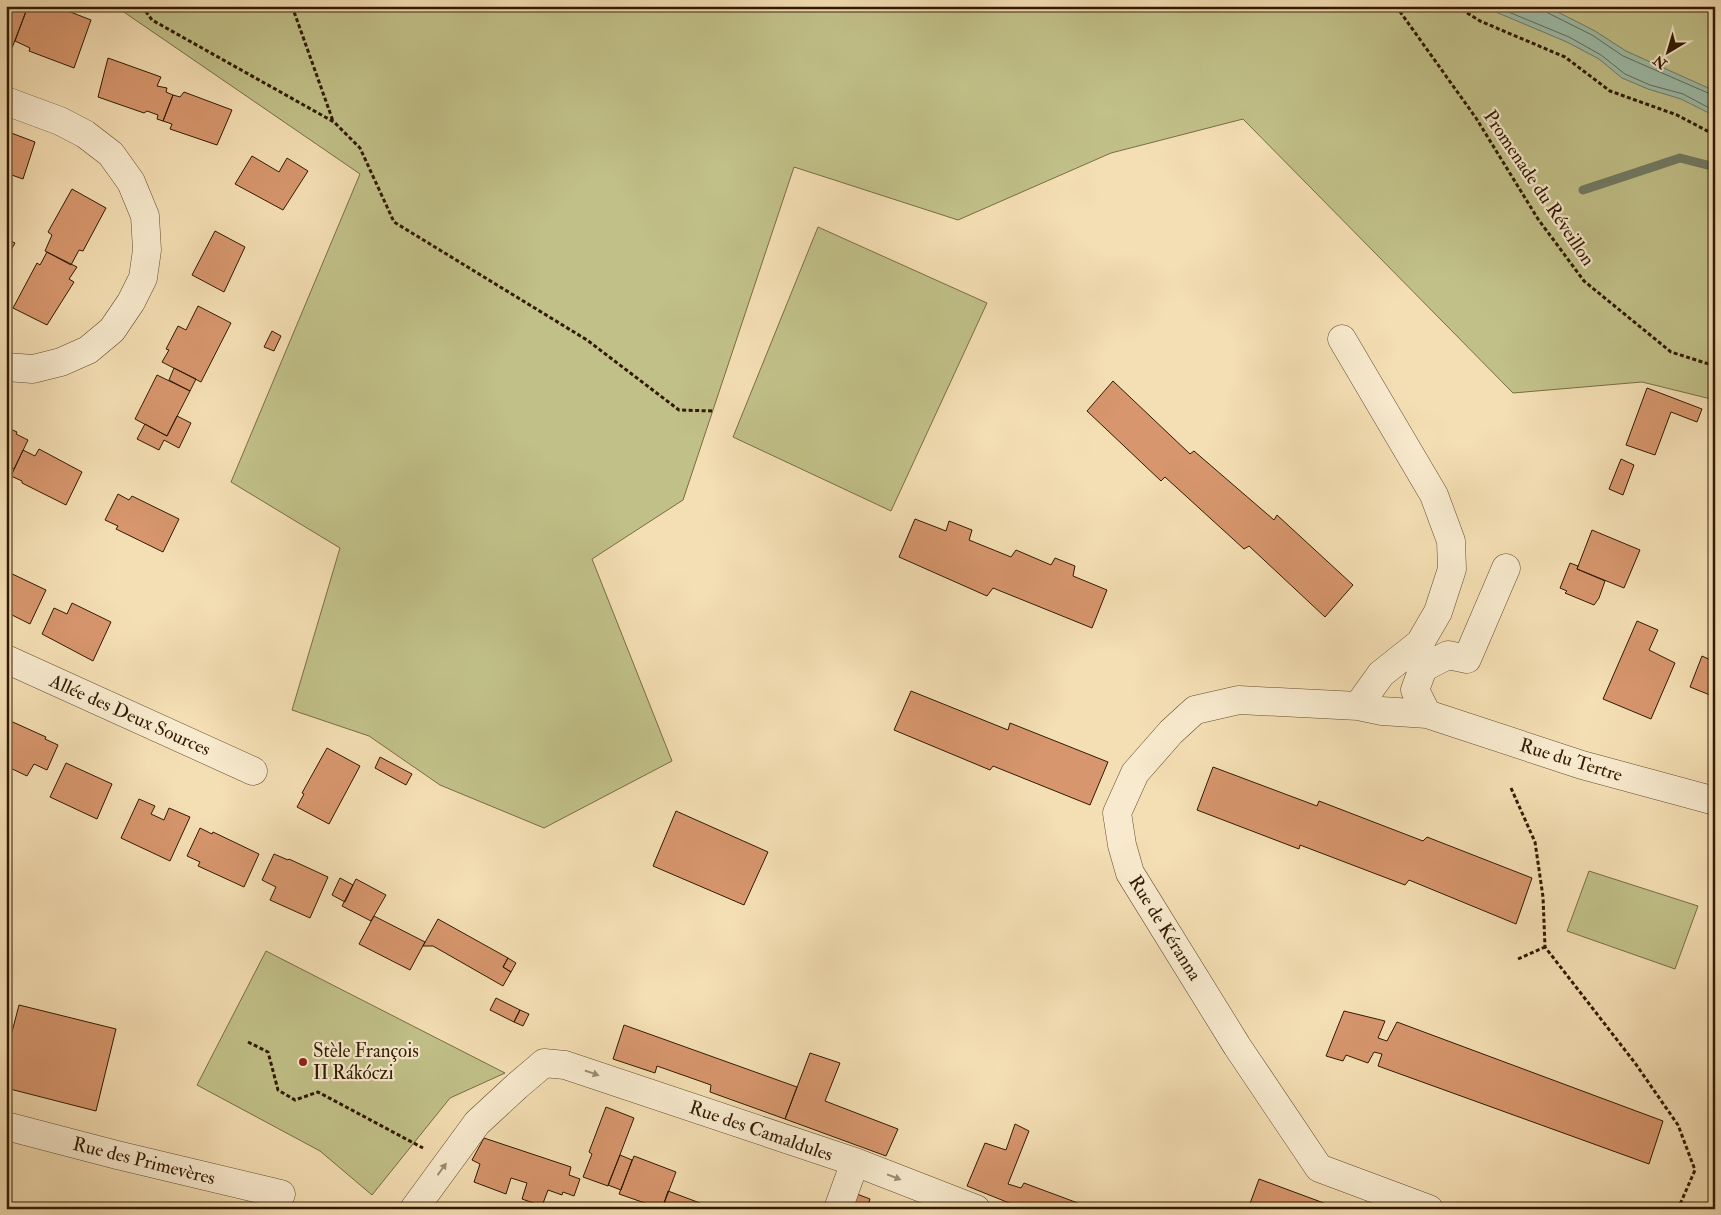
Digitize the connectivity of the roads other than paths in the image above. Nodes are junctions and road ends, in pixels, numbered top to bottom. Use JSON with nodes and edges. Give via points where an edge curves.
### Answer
{"nodes":[{"id":1,"x":6,"y":101,"type":"edge"},
{"id":2,"x":1342,"y":339,"type":"dead end"},
{"id":3,"x":6,"y":367,"type":"edge"},
{"id":4,"x":1506,"y":568,"type":"dead end"},
{"id":5,"x":6,"y":659,"type":"edge"},
{"id":6,"x":1358,"y":706,"type":"junction"},
{"id":7,"x":1428,"y":714,"type":"junction"},
{"id":8,"x":253,"y":770,"type":"dead end"},
{"id":9,"x":1715,"y":801,"type":"edge"},
{"id":10,"x":6,"y":1126,"type":"edge"},
{"id":11,"x":855,"y":1162,"type":"junction"},
{"id":12,"x":281,"y":1194,"type":"dead end"},
{"id":13,"x":414,"y":1209,"type":"edge"},
{"id":14,"x":838,"y":1209,"type":"edge"},
{"id":15,"x":976,"y":1209,"type":"edge"},
{"id":16,"x":1429,"y":1209,"type":"edge"}],
"edges":[{"from":1,"to":3,"type":"street","via":[[60,121],[85,134],[111,154],[131,182],[145,216],[147,250],[144,278],[131,302],[112,330],[88,350],[61,362],[32,369]]},
{"from":2,"to":6,"type":"street","via":[[1434,495],[1452,541],[1452,570],[1438,612],[1420,642],[1381,674]]},
{"from":4,"to":7,"type":"street","via":[[1467,659],[1448,655],[1423,668],[1415,690]]},
{"from":5,"to":8,"type":"street","name":"Allée des Deux Sources"},
{"from":6,"to":7,"type":"street","name":"Rue de Kéranna"},
{"from":6,"to":16,"type":"street","name":"Rue de Kéranna","via":[[1239,700],[1195,710],[1135,773],[1117,813],[1130,873],[1237,1046],[1319,1168]]},
{"from":7,"to":9,"type":"street","name":"Rue du Tertre","via":[[1582,765]]},
{"from":10,"to":12,"type":"street","name":"Rue des Primevères"},
{"from":13,"to":11,"type":"street","name":"Rue des Camaldules","one_way":true,"via":[[477,1123],[544,1063],[565,1065]]},
{"from":11,"to":14,"type":"street"},
{"from":11,"to":15,"type":"street","name":"Rue des Camaldules","one_way":true}]}
